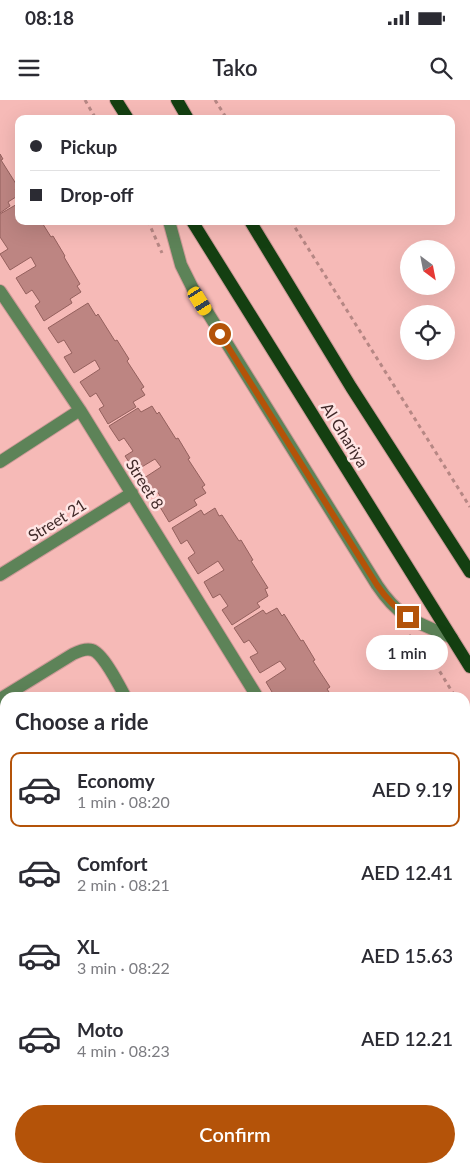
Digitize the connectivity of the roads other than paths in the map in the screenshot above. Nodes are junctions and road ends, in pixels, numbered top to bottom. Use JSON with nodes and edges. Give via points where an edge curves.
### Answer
{"nodes":[{"id":1,"x":116,"y":100,"type":"edge"},
{"id":2,"x":176,"y":100,"type":"edge"},
{"id":3,"x":125,"y":115,"type":"edge"},
{"id":4,"x":185,"y":115,"type":"edge"},
{"id":5,"x":170,"y":225,"type":"edge"},
{"id":6,"x":194,"y":225,"type":"edge"},
{"id":7,"x":252,"y":225,"type":"edge"},
{"id":8,"x":0,"y":291,"type":"edge"},
{"id":9,"x":80,"y":410,"type":"junction"},
{"id":10,"x":0,"y":462,"type":"edge"},
{"id":11,"x":132,"y":493,"type":"junction"},
{"id":12,"x":470,"y":572,"type":"edge"},
{"id":13,"x":0,"y":575,"type":"edge"},
{"id":14,"x":452,"y":638,"type":"junction"},
{"id":15,"x":470,"y":667,"type":"edge"},
{"id":16,"x":11,"y":692,"type":"edge"},
{"id":17,"x":122,"y":692,"type":"edge"},
{"id":18,"x":254,"y":692,"type":"edge"}],
"edges":[{"from":1,"to":3,"type":"main road"},
{"from":2,"to":4,"type":"main road"},
{"from":5,"to":14,"type":"street","via":[[177,252],[193,289],[383,594],[408,617]]},
{"from":6,"to":14,"type":"main road","name":"Al Ghariya"},
{"from":7,"to":12,"type":"main road","name":"Al Ghariya","via":[[351,388]]},
{"from":8,"to":9,"type":"street","name":"Street 8"},
{"from":9,"to":10,"type":"street"},
{"from":9,"to":11,"type":"street","name":"Street 8"},
{"from":11,"to":13,"type":"street","name":"Street 21"},
{"from":11,"to":18,"type":"street","name":"Street 8"},
{"from":14,"to":15,"type":"main road","name":"Al Ghariya"},
{"from":16,"to":17,"type":"street","via":[[73,654],[90,649],[102,658]]}]}
